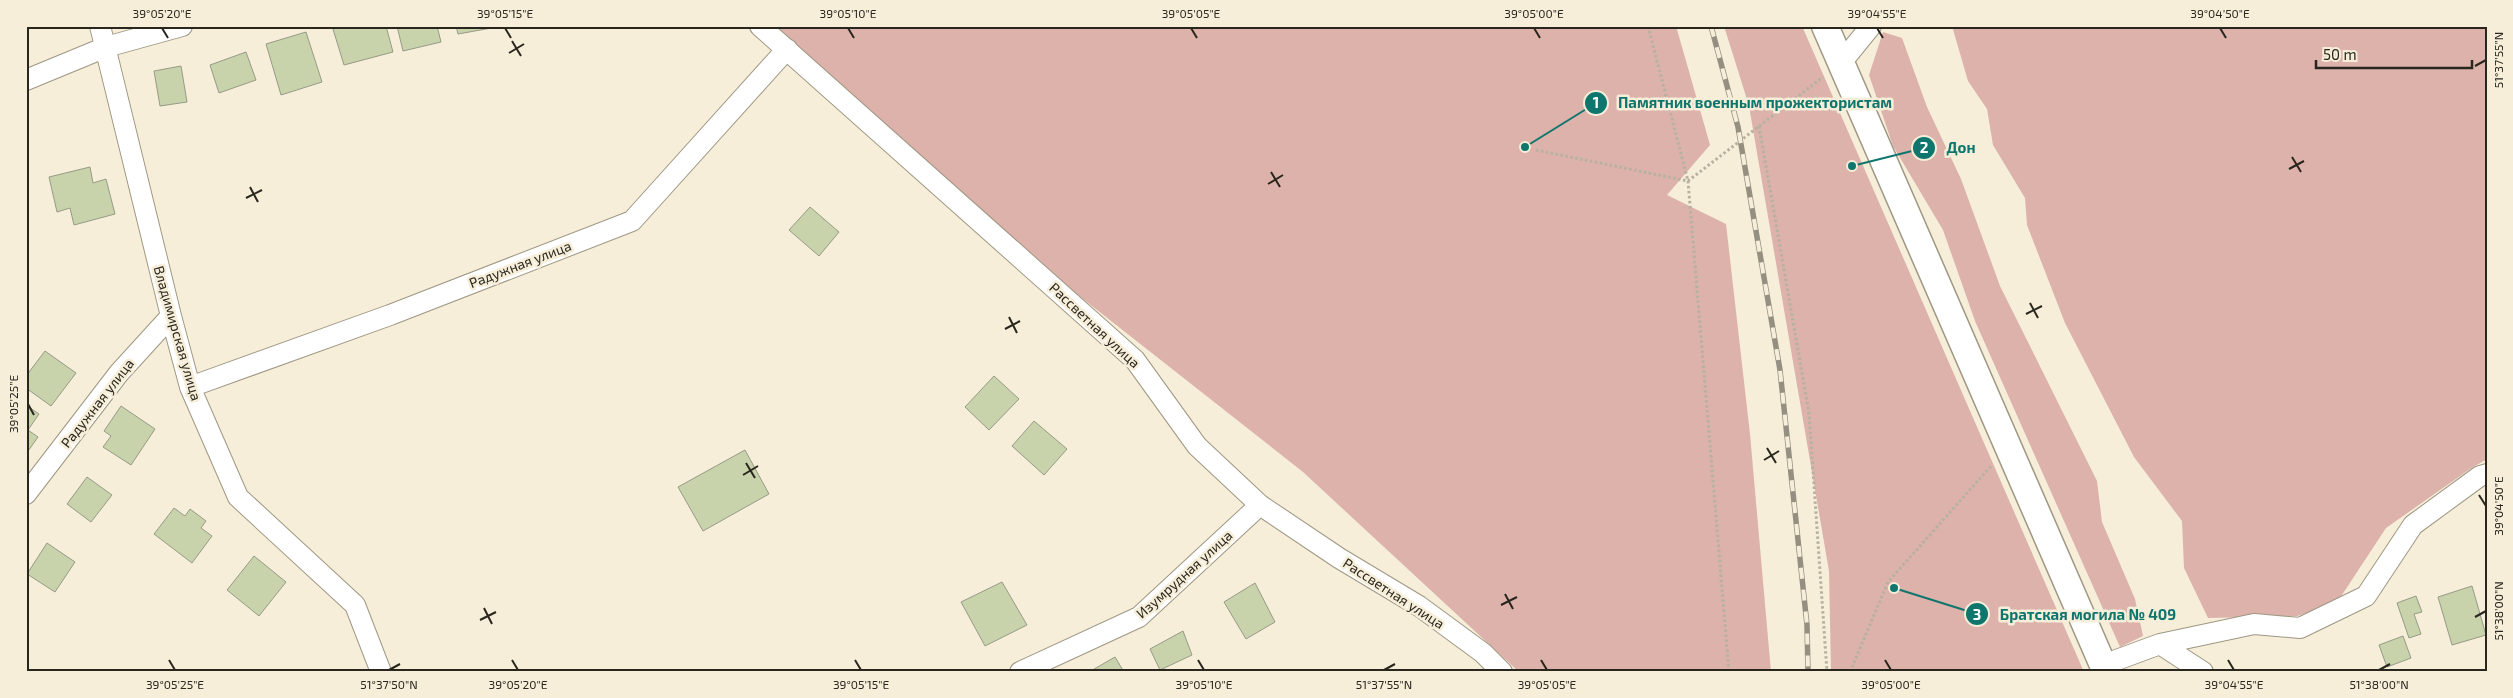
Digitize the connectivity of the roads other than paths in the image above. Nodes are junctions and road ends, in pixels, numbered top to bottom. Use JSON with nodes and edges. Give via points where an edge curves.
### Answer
{"nodes":[{"id":1,"x":100,"y":26,"type":"edge"},
{"id":2,"x":182,"y":26,"type":"edge"},
{"id":3,"x":760,"y":26,"type":"edge"},
{"id":4,"x":1825,"y":26,"type":"edge"},
{"id":5,"x":1871,"y":26,"type":"edge"},
{"id":6,"x":106,"y":47,"type":"junction"},
{"id":7,"x":787,"y":49,"type":"junction"},
{"id":8,"x":1841,"y":63,"type":"junction"},
{"id":9,"x":26,"y":80,"type":"edge"},
{"id":10,"x":171,"y":316,"type":"junction"},
{"id":11,"x":190,"y":386,"type":"junction"},
{"id":12,"x":2487,"y":474,"type":"edge"},
{"id":13,"x":26,"y":494,"type":"edge"},
{"id":14,"x":1260,"y":506,"type":"junction"},
{"id":15,"x":2160,"y":644,"type":"junction"},
{"id":16,"x":2104,"y":668,"type":"edge"},
{"id":17,"x":382,"y":672,"type":"edge"},
{"id":18,"x":1020,"y":672,"type":"edge"},
{"id":19,"x":1502,"y":672,"type":"edge"},
{"id":20,"x":2203,"y":672,"type":"edge"}],
"edges":[{"from":1,"to":6,"type":"street","name":"Владимирская улица"},
{"from":2,"to":6,"type":"street"},
{"from":3,"to":7,"type":"street","name":"Рассветная улица"},
{"from":4,"to":8,"type":"street"},
{"from":5,"to":8,"type":"street"},
{"from":6,"to":9,"type":"street"},
{"from":6,"to":10,"type":"street","name":"Владимирская улица"},
{"from":7,"to":11,"type":"street","name":"Радужная улица","via":[[632,221],[390,315]]},
{"from":7,"to":14,"type":"street","name":"Рассветная улица","via":[[1135,360],[1197,446]]},
{"from":8,"to":16,"type":"street"},
{"from":10,"to":11,"type":"street","name":"Владимирская улица"},
{"from":10,"to":13,"type":"street","name":"Радужная улица","via":[[119,373]]},
{"from":11,"to":17,"type":"street","name":"Владимирская улица","via":[[238,497],[355,605]]},
{"from":12,"to":15,"type":"street","via":[[2413,525],[2366,596],[2300,628],[2254,624]]},
{"from":14,"to":18,"type":"street","name":"Изумрудная улица","via":[[1139,617]]},
{"from":14,"to":19,"type":"street","name":"Рассветная улица","via":[[1419,606],[1483,653]]},
{"from":15,"to":16,"type":"street"},
{"from":15,"to":20,"type":"street"}]}
